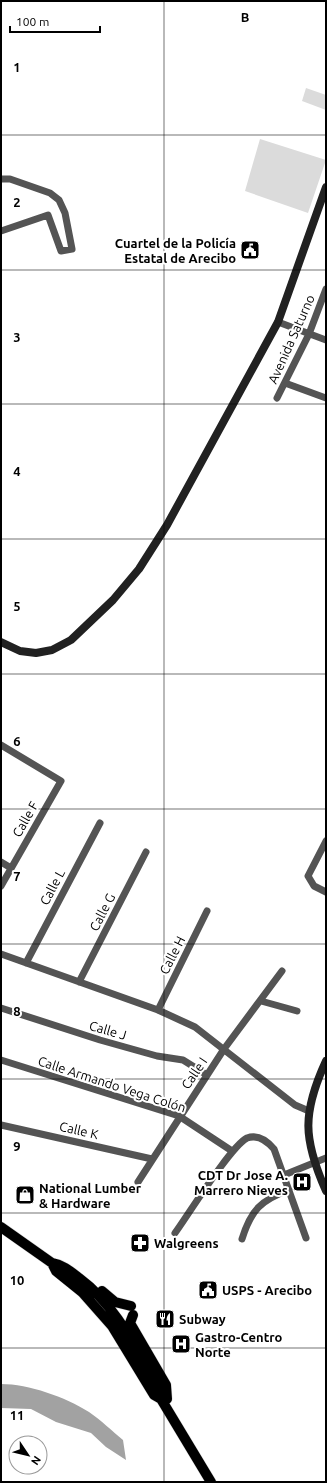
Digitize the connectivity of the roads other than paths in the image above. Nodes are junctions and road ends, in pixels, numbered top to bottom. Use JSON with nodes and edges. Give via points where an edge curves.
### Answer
{"nodes":[{"id":1,"x":1,"y":179,"type":"edge"},
{"id":2,"x":326,"y":187,"type":"edge"},
{"id":3,"x":1,"y":232,"type":"edge"},
{"id":4,"x":326,"y":289,"type":"edge"},
{"id":5,"x":278,"y":322,"type":"junction"},
{"id":6,"x":309,"y":334,"type":"junction"},
{"id":7,"x":326,"y":340,"type":"edge"},
{"id":8,"x":285,"y":383,"type":"junction"},
{"id":9,"x":277,"y":398,"type":"dead end"},
{"id":10,"x":326,"y":398,"type":"edge"},
{"id":11,"x":1,"y":642,"type":"edge"},
{"id":12,"x":1,"y":745,"type":"edge"},
{"id":13,"x":100,"y":823,"type":"dead end"},
{"id":14,"x":326,"y":841,"type":"edge"},
{"id":15,"x":146,"y":852,"type":"dead end"},
{"id":16,"x":1,"y":862,"type":"edge"},
{"id":17,"x":11,"y":868,"type":"junction"},
{"id":18,"x":1,"y":886,"type":"edge"},
{"id":19,"x":326,"y":892,"type":"edge"},
{"id":20,"x":207,"y":911,"type":"dead end"},
{"id":21,"x":1,"y":954,"type":"edge"},
{"id":22,"x":26,"y":963,"type":"junction"},
{"id":23,"x":282,"y":971,"type":"dead end"},
{"id":24,"x":79,"y":982,"type":"junction"},
{"id":25,"x":262,"y":1001,"type":"junction"},
{"id":26,"x":1,"y":1008,"type":"edge"},
{"id":27,"x":158,"y":1010,"type":"junction"},
{"id":28,"x":296,"y":1011,"type":"dead end"},
{"id":29,"x":224,"y":1049,"type":"junction"},
{"id":30,"x":1,"y":1060,"type":"edge"},
{"id":31,"x":326,"y":1061,"type":"edge"},
{"id":32,"x":207,"y":1075,"type":"junction"},
{"id":33,"x":309,"y":1111,"type":"junction"},
{"id":34,"x":180,"y":1116,"type":"junction"},
{"id":35,"x":1,"y":1125,"type":"edge"},
{"id":36,"x":232,"y":1151,"type":"junction"},
{"id":37,"x":326,"y":1158,"type":"edge"},
{"id":38,"x":152,"y":1159,"type":"junction"},
{"id":39,"x":314,"y":1163,"type":"junction"},
{"id":40,"x":284,"y":1175,"type":"junction"},
{"id":41,"x":138,"y":1182,"type":"dead end"},
{"id":42,"x":289,"y":1190,"type":"junction"},
{"id":43,"x":326,"y":1191,"type":"edge"},
{"id":44,"x":1,"y":1227,"type":"edge"},
{"id":45,"x":175,"y":1234,"type":"dead end"},
{"id":46,"x":306,"y":1238,"type":"dead end"},
{"id":47,"x":242,"y":1239,"type":"dead end"},
{"id":48,"x":52,"y":1264,"type":"junction"},
{"id":49,"x":88,"y":1285,"type":"junction"},
{"id":50,"x":161,"y":1399,"type":"junction"},
{"id":51,"x":167,"y":1410,"type":"junction"},
{"id":52,"x":211,"y":1482,"type":"edge"}],
"edges":[{"from":1,"to":3,"type":"street","via":[[10,179],[50,192],[59,200],[65,213],[72,249],[61,251],[48,215]]},
{"from":2,"to":5,"type":"street"},
{"from":4,"to":6,"type":"street","name":"Avenida Saturno"},
{"from":5,"to":6,"type":"street"},
{"from":5,"to":11,"type":"street","via":[[167,525],[139,569],[113,600],[71,640],[52,650],[36,653]]},
{"from":6,"to":7,"type":"street"},
{"from":6,"to":8,"type":"street","name":"Avenida Saturno"},
{"from":8,"to":9,"type":"street","name":"Avenida Saturno"},
{"from":8,"to":10,"type":"street"},
{"from":12,"to":17,"type":"street","name":"Calle F","via":[[61,781]]},
{"from":13,"to":22,"type":"street","name":"Calle L"},
{"from":14,"to":19,"type":"street","via":[[308,876],[314,886]]},
{"from":15,"to":24,"type":"street","name":"Calle G"},
{"from":16,"to":17,"type":"street"},
{"from":17,"to":18,"type":"street","name":"Calle F"},
{"from":20,"to":27,"type":"street","name":"Calle H"},
{"from":21,"to":22,"type":"street"},
{"from":22,"to":24,"type":"street"},
{"from":23,"to":25,"type":"street","name":"Calle I"},
{"from":24,"to":27,"type":"street"},
{"from":25,"to":28,"type":"street"},
{"from":25,"to":29,"type":"street","name":"Calle I"},
{"from":26,"to":32,"type":"street","name":"Calle J","via":[[100,1040],[157,1056],[182,1060]]},
{"from":27,"to":29,"type":"street","via":[[195,1027]]},
{"from":29,"to":32,"type":"street","name":"Calle I"},
{"from":29,"to":33,"type":"street","via":[[295,1105]]},
{"from":30,"to":34,"type":"street","name":"Calle Armando Vega Colón"},
{"from":31,"to":33,"type":"street","via":[[316,1083]]},
{"from":32,"to":34,"type":"street","name":"Calle I"},
{"from":33,"to":39,"type":"street","via":[[308,1133]]},
{"from":34,"to":36,"type":"street","name":"Calle Armando Vega Colón"},
{"from":34,"to":38,"type":"street","name":"Calle I"},
{"from":35,"to":38,"type":"street","name":"Calle K"},
{"from":36,"to":40,"type":"street","via":[[248,1138],[263,1139],[274,1149]]},
{"from":36,"to":45,"type":"street"},
{"from":37,"to":39,"type":"street"},
{"from":38,"to":41,"type":"street","name":"Calle I"},
{"from":39,"to":40,"type":"street"},
{"from":39,"to":43,"type":"street"},
{"from":40,"to":42,"type":"street"},
{"from":42,"to":46,"type":"street"},
{"from":42,"to":47,"type":"street","via":[[261,1203],[247,1223]]},
{"from":44,"to":48,"type":"main road"},
{"from":48,"to":49,"type":"main road","via":[[60,1265]]},
{"from":48,"to":50,"type":"main road","via":[[56,1271],[82,1292],[112,1326],[154,1395]]},
{"from":49,"to":50,"type":"main road","via":[[120,1320],[160,1391]]},
{"from":49,"to":51,"type":"main road","via":[[97,1287],[132,1310],[130,1323],[166,1385]]},
{"from":50,"to":51,"type":"main road"},
{"from":51,"to":52,"type":"main road"}]}
